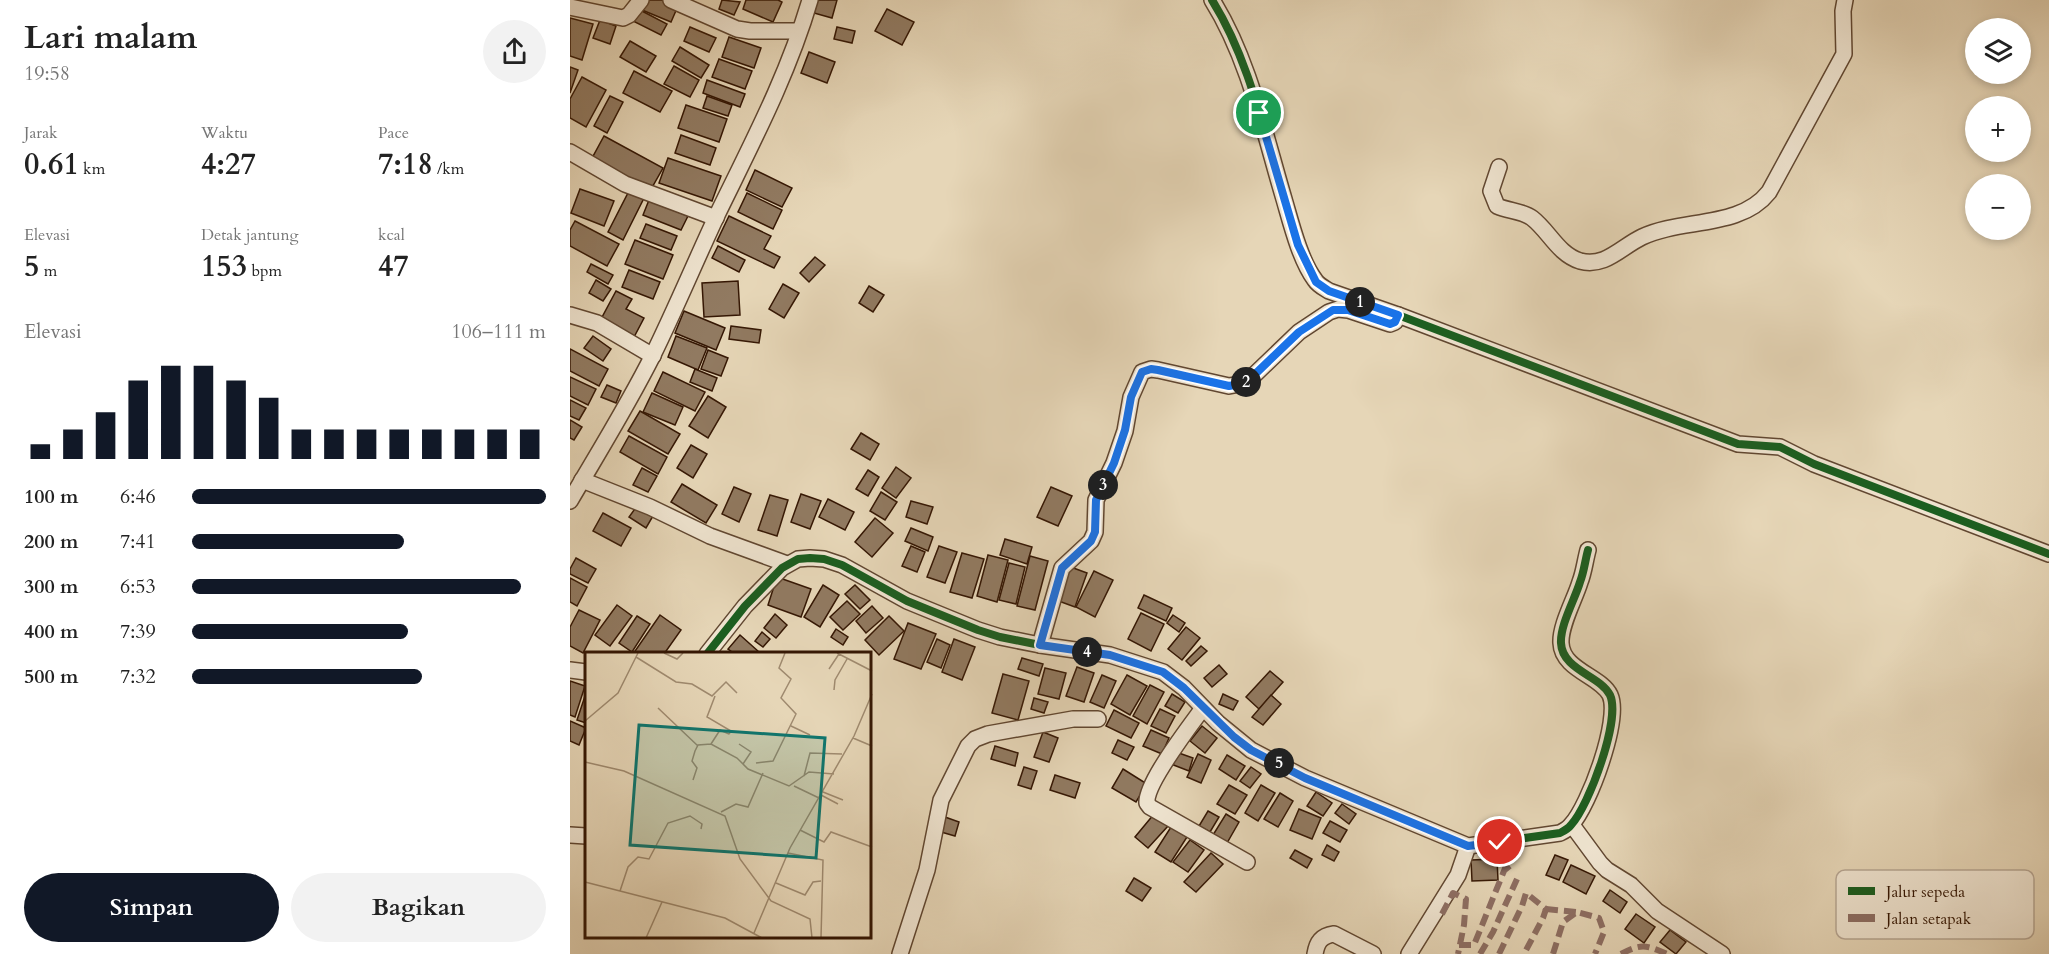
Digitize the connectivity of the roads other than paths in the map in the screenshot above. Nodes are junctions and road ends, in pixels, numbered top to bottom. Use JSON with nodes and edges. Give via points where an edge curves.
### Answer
{"nodes":[{"id":1,"x":641,"y":0,"type":"edge"},
{"id":2,"x":671,"y":0,"type":"edge"},
{"id":3,"x":810,"y":0,"type":"edge"},
{"id":4,"x":1212,"y":0,"type":"edge"},
{"id":5,"x":1845,"y":0,"type":"edge"},
{"id":6,"x":570,"y":7,"type":"edge"},
{"id":7,"x":798,"y":31,"type":"junction"},
{"id":8,"x":570,"y":152,"type":"edge"},
{"id":9,"x":1499,"y":167,"type":"dead end"},
{"id":10,"x":716,"y":218,"type":"junction"},
{"id":11,"x":570,"y":315,"type":"edge"},
{"id":12,"x":1398,"y":315,"type":"junction"},
{"id":13,"x":653,"y":356,"type":"junction"},
{"id":14,"x":582,"y":480,"type":"junction"},
{"id":15,"x":570,"y":501,"type":"edge"},
{"id":16,"x":1588,"y":550,"type":"dead end"},
{"id":17,"x":2049,"y":554,"type":"edge"},
{"id":18,"x":787,"y":564,"type":"junction"},
{"id":19,"x":1040,"y":645,"type":"junction"},
{"id":20,"x":714,"y":651,"type":"edge"},
{"id":21,"x":570,"y":670,"type":"edge"},
{"id":22,"x":585,"y":672,"type":"edge"},
{"id":23,"x":1203,"y":708,"type":"junction"},
{"id":24,"x":1098,"y":719,"type":"dead end"},
{"id":25,"x":1572,"y":825,"type":"junction"},
{"id":26,"x":570,"y":835,"type":"edge"},
{"id":27,"x":585,"y":836,"type":"edge"},
{"id":28,"x":1468,"y":846,"type":"junction"},
{"id":29,"x":1247,"y":862,"type":"dead end"},
{"id":30,"x":900,"y":954,"type":"edge"},
{"id":31,"x":1315,"y":954,"type":"edge"},
{"id":32,"x":1373,"y":954,"type":"edge"},
{"id":33,"x":1409,"y":954,"type":"edge"},
{"id":34,"x":1722,"y":954,"type":"edge"}],
"edges":[{"from":1,"to":6,"type":"street","via":[[623,18]]},
{"from":2,"to":7,"type":"street","via":[[737,29]]},
{"from":3,"to":7,"type":"street"},
{"from":4,"to":12,"type":"street","via":[[1234,41],[1298,245],[1313,278],[1329,291]]},
{"from":5,"to":9,"type":"street","via":[[1844,54],[1769,192],[1750,209],[1660,230],[1603,261],[1580,261],[1566,255],[1532,218],[1497,206],[1491,191]]},
{"from":7,"to":10,"type":"street","via":[[766,117]]},
{"from":8,"to":10,"type":"street","via":[[625,184]]},
{"from":10,"to":13,"type":"street"},
{"from":11,"to":13,"type":"street","via":[[597,323]]},
{"from":12,"to":17,"type":"street","via":[[1738,444],[1780,447],[1814,464]]},
{"from":12,"to":19,"type":"street","via":[[1390,324],[1348,310],[1329,312],[1299,332],[1250,379],[1238,385],[1151,369],[1142,372],[1131,397],[1114,463],[1096,500],[1095,532],[1091,541],[1062,568]]},
{"from":13,"to":14,"type":"street"},
{"from":14,"to":15,"type":"street"},
{"from":14,"to":18,"type":"street","via":[[710,536]]},
{"from":16,"to":25,"type":"street","via":[[1562,629],[1561,646],[1574,666],[1609,693],[1612,706],[1610,731],[1593,787]]},
{"from":18,"to":19,"type":"street","via":[[824,559],[946,619]]},
{"from":18,"to":20,"type":"street","via":[[745,606]]},
{"from":19,"to":23,"type":"street","via":[[1110,655],[1163,672]]},
{"from":21,"to":22,"type":"street"},
{"from":23,"to":28,"type":"street","via":[[1251,750],[1305,778]]},
{"from":23,"to":29,"type":"street","via":[[1163,765],[1147,802]]},
{"from":24,"to":30,"type":"street","via":[[1073,719],[997,732],[975,739],[968,746],[941,801],[927,870]]},
{"from":25,"to":28,"type":"street","via":[[1560,832]]},
{"from":25,"to":34,"type":"street","via":[[1600,863],[1631,885],[1657,911]]},
{"from":26,"to":27,"type":"street"},
{"from":28,"to":33,"type":"street","via":[[1458,875]]},
{"from":31,"to":32,"type":"street","via":[[1321,938],[1334,934]]}]}
